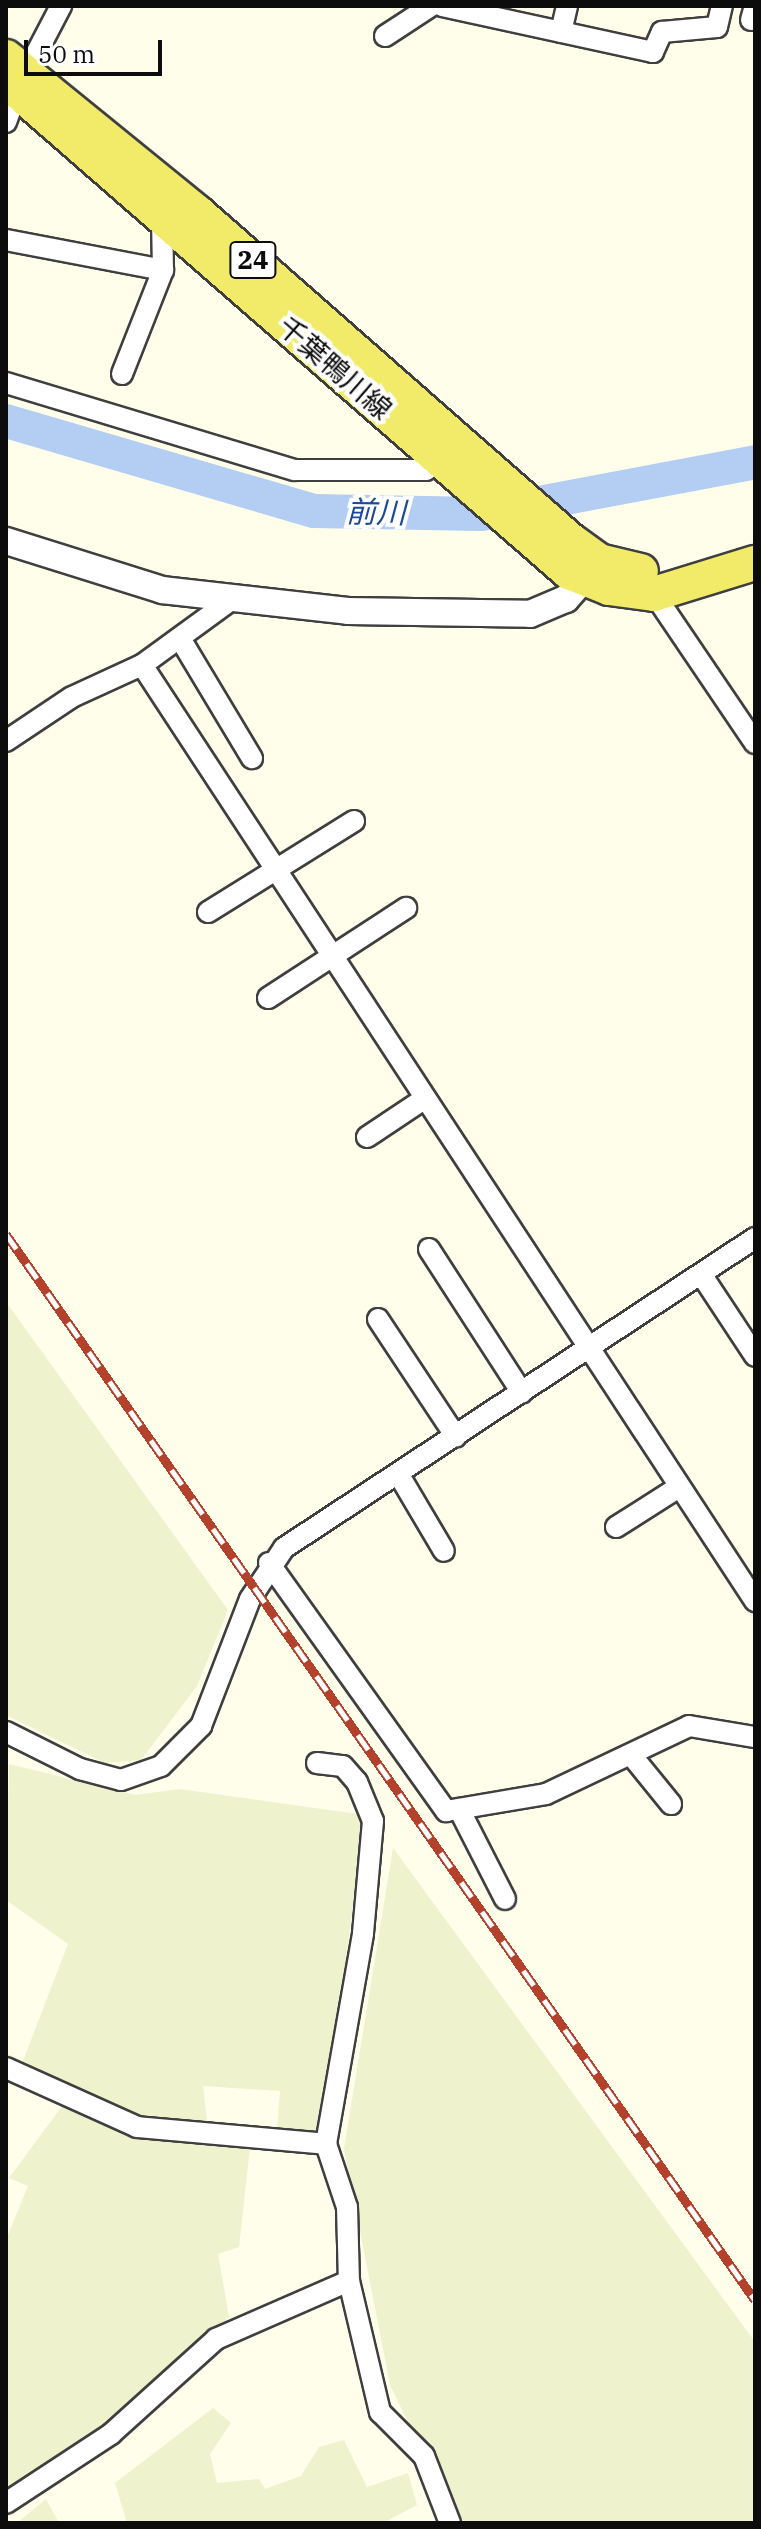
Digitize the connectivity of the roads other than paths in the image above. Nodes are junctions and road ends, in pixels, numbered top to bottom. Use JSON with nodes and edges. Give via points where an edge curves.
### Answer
{"nodes":[{"id":1,"x":61,"y":6,"type":"edge"},
{"id":2,"x":431,"y":6,"type":"edge"},
{"id":3,"x":442,"y":6,"type":"edge"},
{"id":4,"x":567,"y":6,"type":"edge"},
{"id":5,"x":722,"y":6,"type":"edge"},
{"id":6,"x":561,"y":32,"type":"junction"},
{"id":7,"x":385,"y":36,"type":"dead end"},
{"id":8,"x":12,"y":85,"type":"edge"},
{"id":9,"x":162,"y":219,"type":"junction"},
{"id":10,"x":6,"y":240,"type":"edge"},
{"id":11,"x":163,"y":270,"type":"junction"},
{"id":12,"x":122,"y":374,"type":"dead end"},
{"id":13,"x":6,"y":383,"type":"edge"},
{"id":14,"x":446,"y":466,"type":"junction"},
{"id":15,"x":6,"y":541,"type":"edge"},
{"id":16,"x":585,"y":561,"type":"junction"},
{"id":17,"x":755,"y":563,"type":"edge"},
{"id":18,"x":689,"y":580,"type":"junction"},
{"id":19,"x":654,"y":594,"type":"junction"},
{"id":20,"x":227,"y":603,"type":"junction"},
{"id":21,"x":181,"y":640,"type":"junction"},
{"id":22,"x":142,"y":665,"type":"junction"},
{"id":23,"x":6,"y":741,"type":"edge"},
{"id":24,"x":755,"y":743,"type":"edge"},
{"id":25,"x":252,"y":758,"type":"dead end"},
{"id":26,"x":354,"y":821,"type":"dead end"},
{"id":27,"x":276,"y":871,"type":"junction"},
{"id":28,"x":406,"y":908,"type":"dead end"},
{"id":29,"x":208,"y":912,"type":"dead end"},
{"id":30,"x":332,"y":958,"type":"junction"},
{"id":31,"x":268,"y":998,"type":"dead end"},
{"id":32,"x":424,"y":1099,"type":"junction"},
{"id":33,"x":367,"y":1137,"type":"dead end"},
{"id":34,"x":755,"y":1238,"type":"edge"},
{"id":35,"x":429,"y":1249,"type":"dead end"},
{"id":36,"x":701,"y":1274,"type":"junction"},
{"id":37,"x":378,"y":1319,"type":"dead end"},
{"id":38,"x":588,"y":1349,"type":"junction"},
{"id":39,"x":755,"y":1356,"type":"edge"},
{"id":40,"x":522,"y":1393,"type":"junction"},
{"id":41,"x":456,"y":1437,"type":"junction"},
{"id":42,"x":399,"y":1475,"type":"junction"},
{"id":43,"x":679,"y":1487,"type":"junction"},
{"id":44,"x":616,"y":1527,"type":"dead end"},
{"id":45,"x":444,"y":1551,"type":"dead end"},
{"id":46,"x":269,"y":1563,"type":"junction"},
{"id":47,"x":755,"y":1601,"type":"edge"},
{"id":48,"x":6,"y":1732,"type":"edge"},
{"id":49,"x":755,"y":1737,"type":"edge"},
{"id":50,"x":632,"y":1756,"type":"junction"},
{"id":51,"x":317,"y":1763,"type":"dead end"},
{"id":52,"x":671,"y":1804,"type":"dead end"},
{"id":53,"x":459,"y":1809,"type":"junction"},
{"id":54,"x":505,"y":1899,"type":"dead end"},
{"id":55,"x":6,"y":2068,"type":"edge"},
{"id":56,"x":326,"y":2144,"type":"junction"},
{"id":57,"x":349,"y":2281,"type":"junction"},
{"id":58,"x":6,"y":2503,"type":"edge"},
{"id":59,"x":450,"y":2523,"type":"edge"}],
"edges":[{"from":1,"to":8,"type":"street"},
{"from":2,"to":7,"type":"street"},
{"from":3,"to":6,"type":"street"},
{"from":4,"to":6,"type":"street"},
{"from":5,"to":6,"type":"street","via":[[717,27],[662,32],[653,52]]},
{"from":8,"to":9,"type":"main road","name":"千葉鴨川線","number":"24"},
{"from":8,"to":16,"type":"main road","name":"千葉鴨川線","number":"24","via":[[211,224]]},
{"from":9,"to":11,"type":"street"},
{"from":9,"to":14,"type":"main road","name":"千葉鴨川線","number":"24"},
{"from":10,"to":11,"type":"street"},
{"from":11,"to":12,"type":"street"},
{"from":13,"to":14,"type":"street","via":[[294,470]]},
{"from":14,"to":16,"type":"main road","name":"千葉鴨川線","number":"24","via":[[537,546]]},
{"from":15,"to":20,"type":"street","via":[[112,577]]},
{"from":16,"to":18,"type":"main road","name":"千葉鴨川線","number":"24"},
{"from":16,"to":19,"type":"main road","name":"千葉鴨川線","number":"24"},
{"from":16,"to":20,"type":"street","via":[[557,605],[530,614]]},
{"from":17,"to":18,"type":"main road","name":"千葉鴨川線","number":"24"},
{"from":18,"to":19,"type":"main road","name":"千葉鴨川線","number":"24"},
{"from":19,"to":24,"type":"street"},
{"from":20,"to":21,"type":"street"},
{"from":21,"to":22,"type":"street"},
{"from":21,"to":25,"type":"street"},
{"from":22,"to":23,"type":"street","via":[[72,697]]},
{"from":22,"to":27,"type":"street"},
{"from":26,"to":27,"type":"street"},
{"from":27,"to":29,"type":"street"},
{"from":27,"to":30,"type":"street"},
{"from":28,"to":30,"type":"street"},
{"from":30,"to":31,"type":"street"},
{"from":30,"to":32,"type":"street"},
{"from":32,"to":33,"type":"street"},
{"from":32,"to":38,"type":"street"},
{"from":34,"to":36,"type":"street"},
{"from":35,"to":40,"type":"street"},
{"from":36,"to":38,"type":"street"},
{"from":36,"to":39,"type":"street"},
{"from":37,"to":41,"type":"street"},
{"from":38,"to":40,"type":"street"},
{"from":38,"to":43,"type":"street"},
{"from":40,"to":41,"type":"street"},
{"from":41,"to":42,"type":"street"},
{"from":42,"to":45,"type":"street"},
{"from":42,"to":46,"type":"street"},
{"from":43,"to":44,"type":"street"},
{"from":43,"to":47,"type":"street"},
{"from":46,"to":48,"type":"street","via":[[201,1726],[161,1766],[121,1780],[80,1769]]},
{"from":46,"to":53,"type":"street","via":[[446,1811]]},
{"from":49,"to":50,"type":"street","via":[[689,1726]]},
{"from":50,"to":52,"type":"street"},
{"from":50,"to":53,"type":"street","via":[[546,1794]]},
{"from":51,"to":56,"type":"street","via":[[350,1774],[373,1821],[363,1934]]},
{"from":53,"to":54,"type":"street"},
{"from":55,"to":56,"type":"street","via":[[137,2127]]},
{"from":56,"to":57,"type":"street","via":[[347,2207]]},
{"from":57,"to":58,"type":"street","via":[[216,2339],[111,2434]]},
{"from":57,"to":59,"type":"street","via":[[380,2412],[424,2456]]}]}
